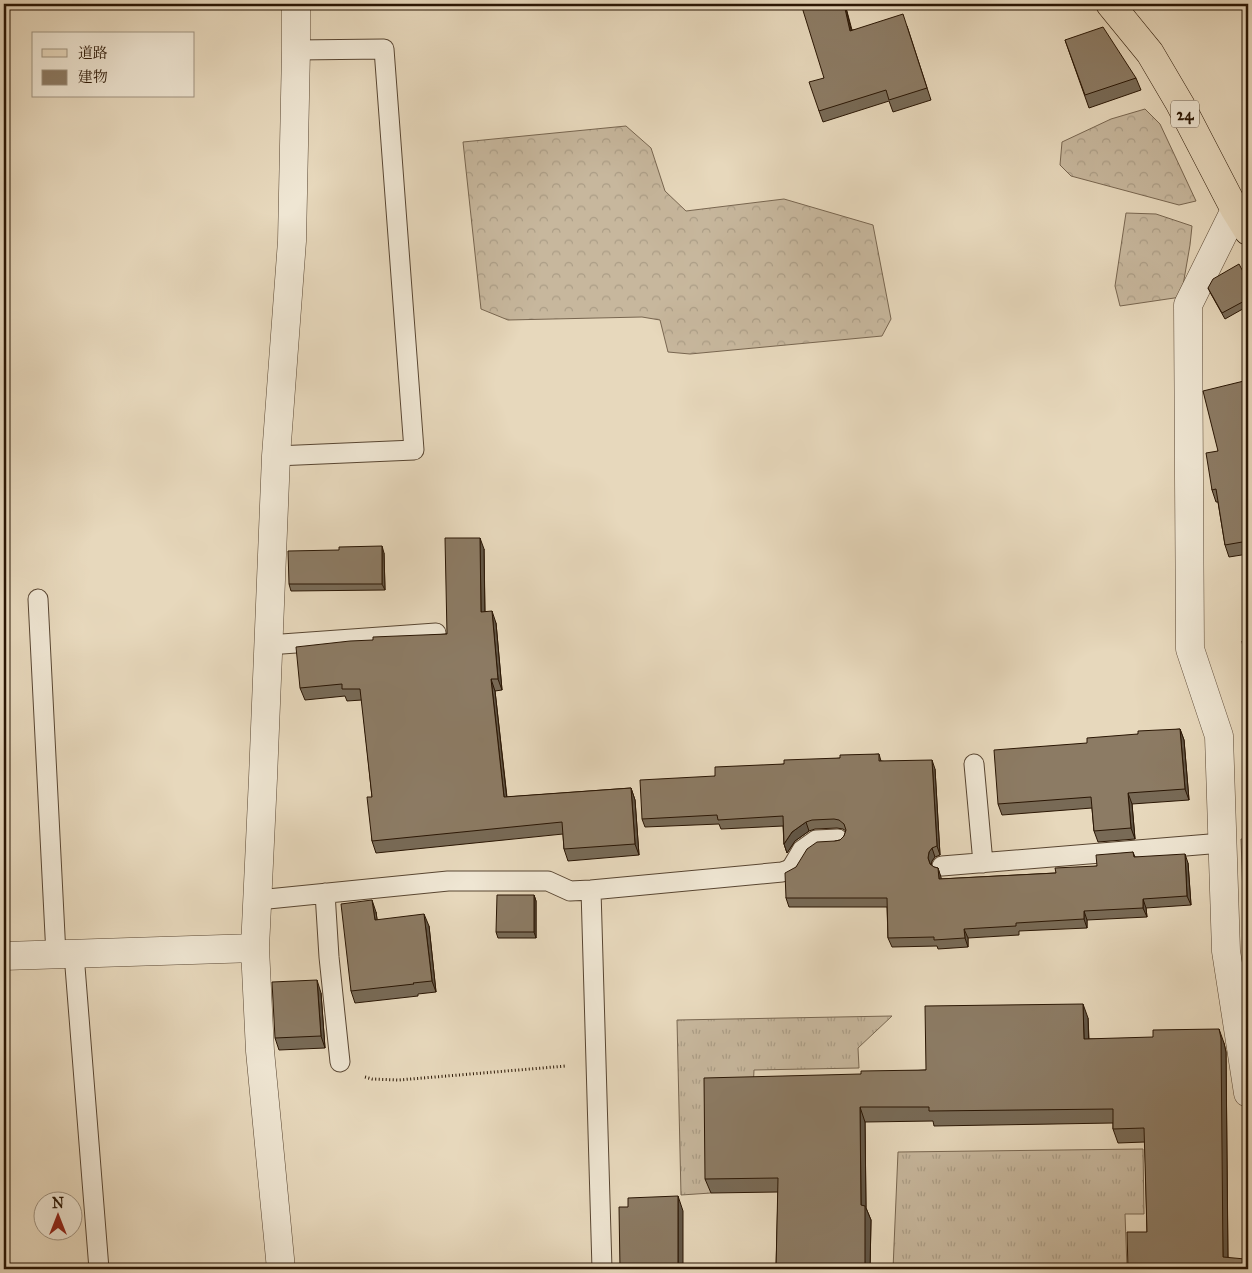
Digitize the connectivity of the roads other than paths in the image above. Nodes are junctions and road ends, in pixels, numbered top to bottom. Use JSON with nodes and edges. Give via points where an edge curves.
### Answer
{"nodes":[{"id":1,"x":296,"y":4,"type":"edge"},
{"id":2,"x":1110,"y":4,"type":"edge"},
{"id":3,"x":296,"y":50,"type":"junction"},
{"id":4,"x":1242,"y":221,"type":"edge"},
{"id":5,"x":276,"y":456,"type":"junction"},
{"id":6,"x":38,"y":599,"type":"dead end"},
{"id":7,"x":436,"y":633,"type":"edge"},
{"id":8,"x":268,"y":644,"type":"junction"},
{"id":9,"x":974,"y":764,"type":"dead end"},
{"id":10,"x":838,"y":839,"type":"edge"},
{"id":11,"x":1222,"y":843,"type":"junction"},
{"id":12,"x":983,"y":863,"type":"junction"},
{"id":13,"x":942,"y":866,"type":"dead end"},
{"id":14,"x":591,"y":890,"type":"junction"},
{"id":15,"x":325,"y":893,"type":"junction"},
{"id":16,"x":258,"y":900,"type":"junction"},
{"id":17,"x":255,"y":948,"type":"junction"},
{"id":18,"x":65,"y":954,"type":"junction"},
{"id":19,"x":4,"y":956,"type":"edge"},
{"id":20,"x":340,"y":1062,"type":"road end"},
{"id":21,"x":1248,"y":1094,"type":"edge"},
{"id":22,"x":99,"y":1269,"type":"edge"},
{"id":23,"x":281,"y":1269,"type":"edge"},
{"id":24,"x":602,"y":1269,"type":"edge"}],
"edges":[{"from":1,"to":3,"type":"street"},
{"from":2,"to":4,"type":"main road","number":"24","via":[[1150,53]]},
{"from":3,"to":5,"type":"street","via":[[292,241]]},
{"from":3,"to":5,"type":"lane","via":[[384,49],[414,450]]},
{"from":4,"to":11,"type":"street","via":[[1188,304],[1190,649],[1219,736]]},
{"from":5,"to":8,"type":"street"},
{"from":6,"to":18,"type":"lane"},
{"from":7,"to":8,"type":"lane"},
{"from":8,"to":16,"type":"street"},
{"from":9,"to":12,"type":"lane"},
{"from":10,"to":14,"type":"lane","via":[[816,840],[802,850],[792,867],[782,872]]},
{"from":11,"to":12,"type":"lane"},
{"from":11,"to":21,"type":"street","via":[[1226,951]]},
{"from":12,"to":13,"type":"lane"},
{"from":14,"to":15,"type":"lane","via":[[570,891],[548,881],[457,881]]},
{"from":14,"to":24,"type":"lane"},
{"from":15,"to":16,"type":"lane"},
{"from":15,"to":20,"type":"lane"},
{"from":16,"to":17,"type":"street"},
{"from":17,"to":18,"type":"street"},
{"from":17,"to":23,"type":"street","via":[[260,1051]]},
{"from":18,"to":19,"type":"street"},
{"from":18,"to":22,"type":"lane"}]}
